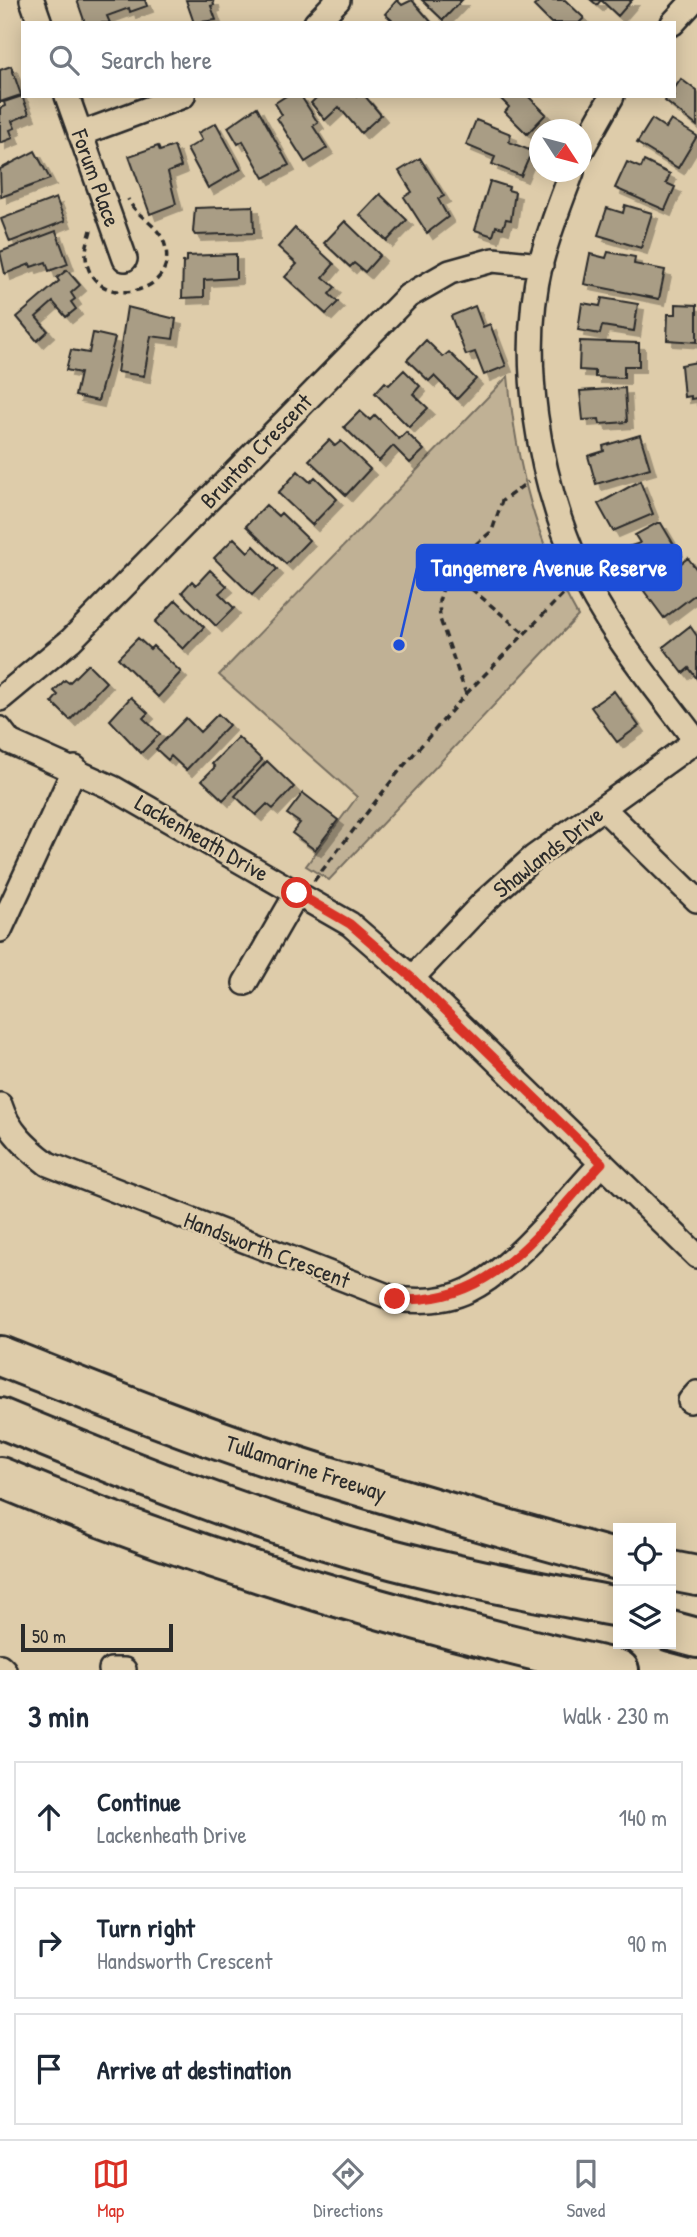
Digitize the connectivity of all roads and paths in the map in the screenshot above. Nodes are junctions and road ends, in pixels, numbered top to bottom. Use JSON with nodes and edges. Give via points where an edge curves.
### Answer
{"nodes":[{"id":1,"x":32,"y":0,"type":"edge"},
{"id":2,"x":338,"y":0,"type":"edge"},
{"id":3,"x":694,"y":0,"type":"edge"},
{"id":4,"x":39,"y":21,"type":"edge"},
{"id":5,"x":318,"y":21,"type":"edge"},
{"id":6,"x":675,"y":21,"type":"edge"},
{"id":7,"x":68,"y":98,"type":"edge"},
{"id":8,"x":178,"y":98,"type":"edge"},
{"id":9,"x":611,"y":98,"type":"edge"},
{"id":10,"x":592,"y":131,"type":"edge"},
{"id":11,"x":80,"y":134,"type":"junction"},
{"id":12,"x":569,"y":182,"type":"edge"},
{"id":13,"x":125,"y":259,"type":"dead end"},
{"id":14,"x":541,"y":265,"type":"junction"},
{"id":15,"x":545,"y":473,"type":"junction"},
{"id":16,"x":446,"y":551,"type":"dead end"},
{"id":17,"x":450,"y":571,"type":"junction"},
{"id":18,"x":568,"y":589,"type":"dead end"},
{"id":19,"x":524,"y":633,"type":"junction"},
{"id":20,"x":466,"y":694,"type":"junction"},
{"id":21,"x":0,"y":699,"type":"edge"},
{"id":22,"x":0,"y":729,"type":"edge"},
{"id":23,"x":696,"y":740,"type":"edge"},
{"id":24,"x":75,"y":768,"type":"junction"},
{"id":25,"x":604,"y":809,"type":"junction"},
{"id":26,"x":300,"y":894,"type":"junction"},
{"id":27,"x":697,"y":900,"type":"edge"},
{"id":28,"x":0,"y":930,"type":"edge"},
{"id":29,"x":412,"y":978,"type":"junction"},
{"id":30,"x":245,"y":983,"type":"dead end"},
{"id":31,"x":0,"y":1105,"type":"edge"},
{"id":32,"x":602,"y":1163,"type":"junction"},
{"id":33,"x":697,"y":1256,"type":"edge"},
{"id":34,"x":0,"y":1356,"type":"edge"},
{"id":35,"x":0,"y":1418,"type":"edge"},
{"id":36,"x":0,"y":1477,"type":"edge"},
{"id":37,"x":613,"y":1559,"type":"edge"},
{"id":38,"x":676,"y":1572,"type":"edge"},
{"id":39,"x":450,"y":1574,"type":"junction"},
{"id":40,"x":697,"y":1576,"type":"edge"},
{"id":41,"x":613,"y":1606,"type":"edge"},
{"id":42,"x":613,"y":1617,"type":"edge"},
{"id":43,"x":676,"y":1619,"type":"edge"},
{"id":44,"x":697,"y":1623,"type":"edge"},
{"id":45,"x":676,"y":1632,"type":"edge"},
{"id":46,"x":697,"y":1638,"type":"edge"},
{"id":47,"x":111,"y":1670,"type":"edge"},
{"id":48,"x":124,"y":1670,"type":"edge"},
{"id":49,"x":619,"y":1670,"type":"edge"}],
"edges":[{"from":1,"to":4,"type":"street"},
{"from":2,"to":5,"type":"street"},
{"from":3,"to":6,"type":"street"},
{"from":7,"to":11,"type":"street","name":"Forum Place"},
{"from":8,"to":11,"type":"street"},
{"from":9,"to":10,"type":"street"},
{"from":11,"to":13,"type":"street","name":"Forum Place"},
{"from":12,"to":14,"type":"street"},
{"from":14,"to":15,"type":"street","via":[[533,397]]},
{"from":14,"to":21,"type":"street","name":"Brunton Crescent","via":[[493,260],[450,272],[408,296],[71,640]]},
{"from":15,"to":17,"type":"path","via":[[510,493],[498,510],[492,531]]},
{"from":15,"to":23,"type":"street","via":[[578,565],[596,598],[628,650]]},
{"from":16,"to":17,"type":"path"},
{"from":17,"to":19,"type":"path"},
{"from":17,"to":20,"type":"path","via":[[439,601],[440,620]]},
{"from":18,"to":19,"type":"path"},
{"from":19,"to":20,"type":"path"},
{"from":20,"to":26,"type":"path"},
{"from":22,"to":24,"type":"street","name":"Lackenheath Drive","via":[[10,742]]},
{"from":23,"to":25,"type":"street","name":"Shawlands Drive"},
{"from":24,"to":26,"type":"street","name":"Lackenheath Drive"},
{"from":24,"to":28,"type":"street"},
{"from":25,"to":27,"type":"street"},
{"from":25,"to":29,"type":"street","name":"Shawlands Drive","via":[[534,857]]},
{"from":26,"to":29,"type":"street","name":"Lackenheath Drive","via":[[350,924]]},
{"from":26,"to":30,"type":"street"},
{"from":29,"to":32,"type":"street","name":"Lackenheath Drive"},
{"from":31,"to":32,"type":"street","name":"Handsworth Crescent","via":[[28,1148],[48,1164],[395,1299],[414,1301],[447,1297],[488,1279]]},
{"from":32,"to":33,"type":"street","name":"Lackenheath Drive"},
{"from":34,"to":37,"type":"highway","name":"Tullamarine Freeway","via":[[266,1456]]},
{"from":35,"to":39,"type":"highway","via":[[206,1500]]},
{"from":36,"to":49,"type":"highway","via":[[197,1553],[341,1601]]},
{"from":38,"to":40,"type":"highway"},
{"from":39,"to":41,"type":"highway"},
{"from":39,"to":42,"type":"highway"},
{"from":43,"to":44,"type":"highway"},
{"from":45,"to":46,"type":"highway"},
{"from":47,"to":48,"type":"street"}]}
